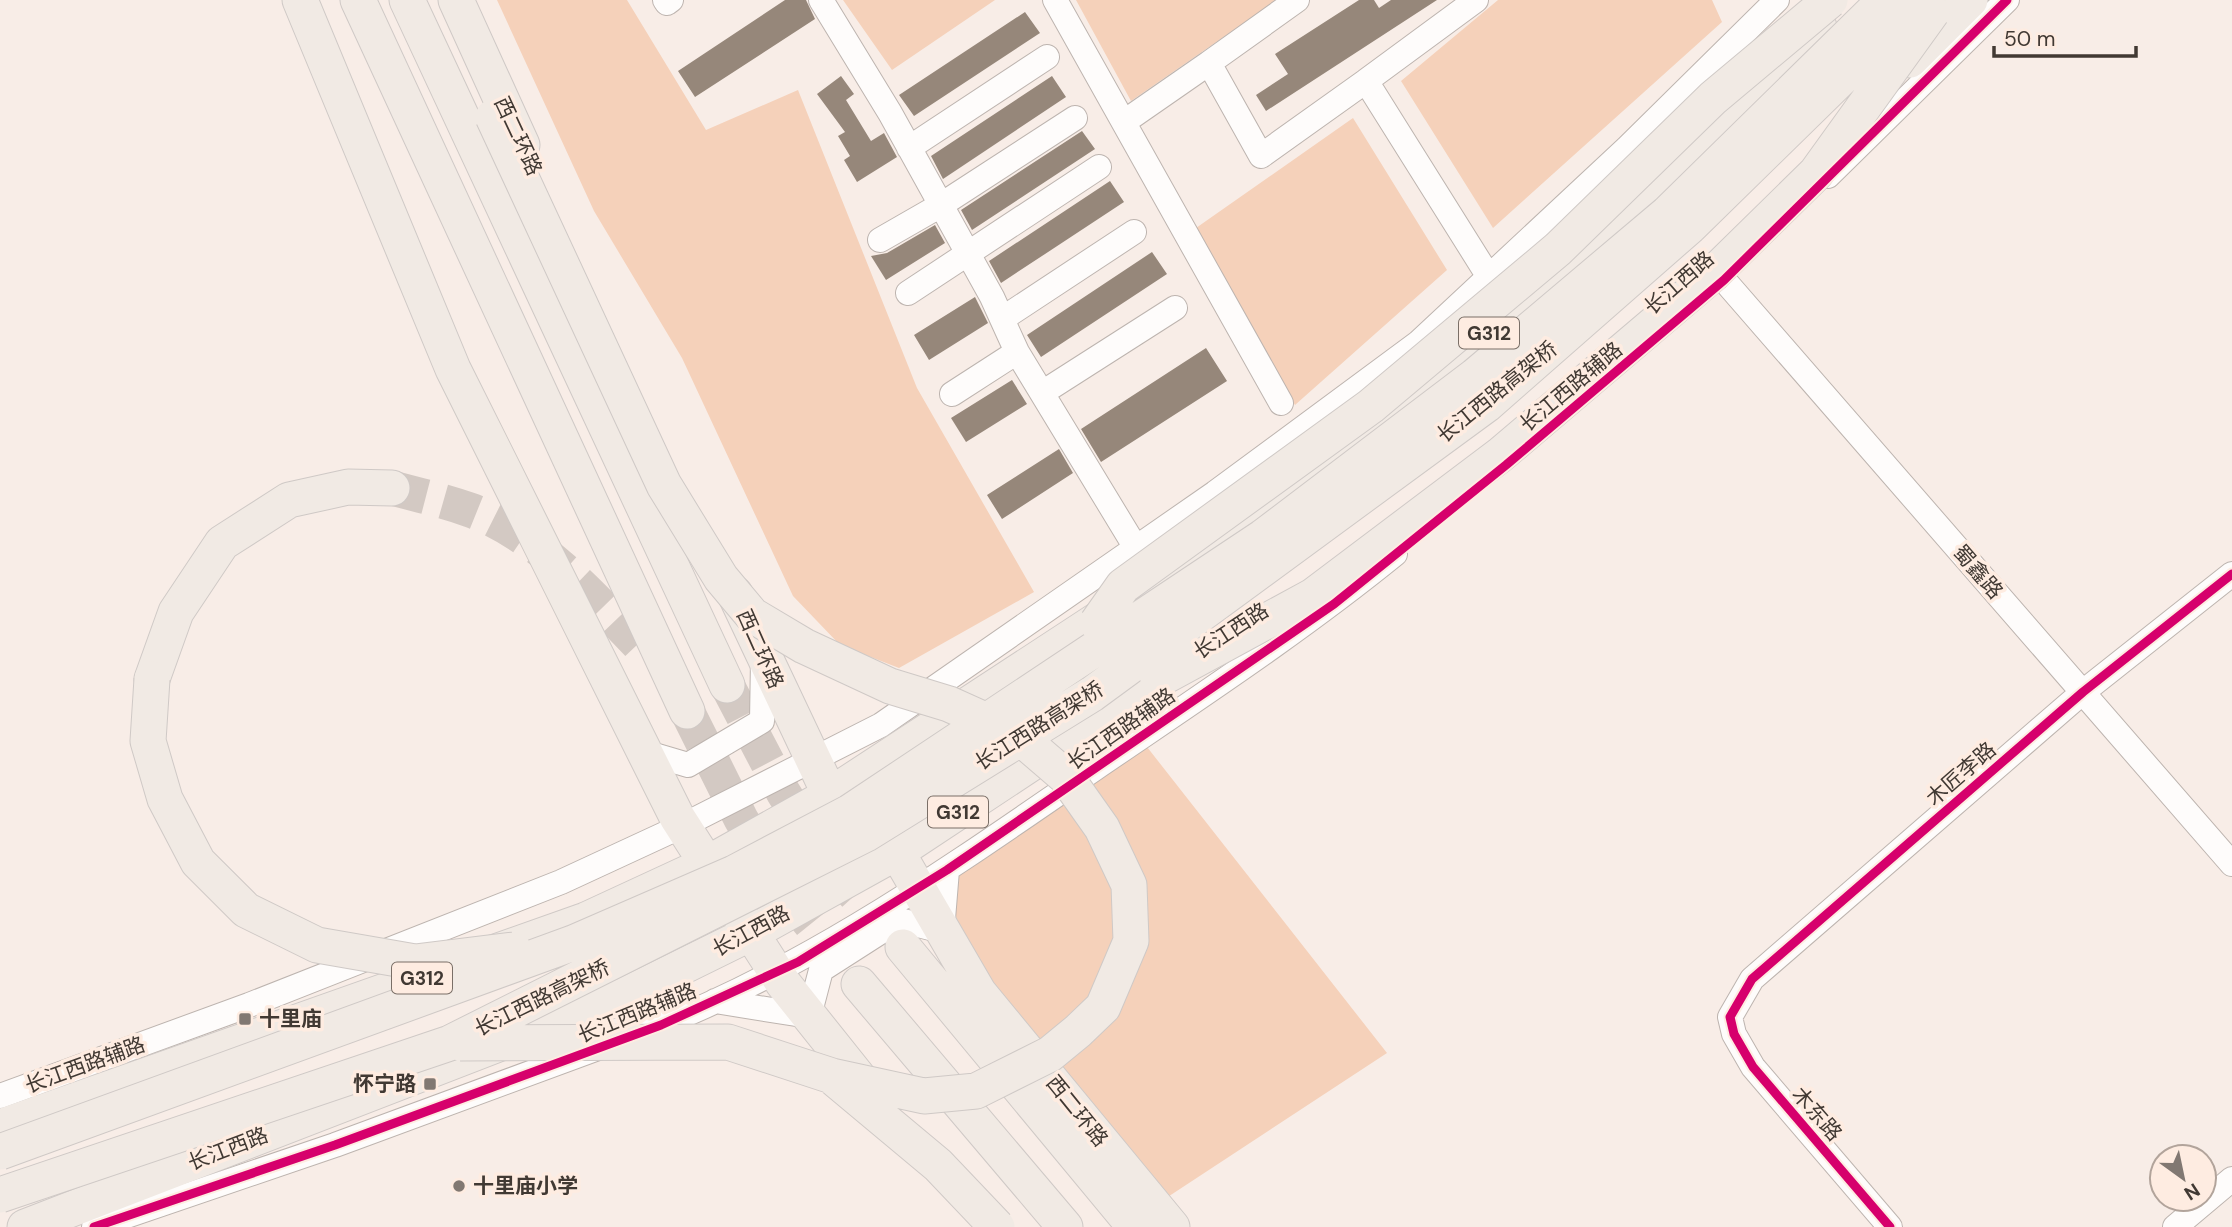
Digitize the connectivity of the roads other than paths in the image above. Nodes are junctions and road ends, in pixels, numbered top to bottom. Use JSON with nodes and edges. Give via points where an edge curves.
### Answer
{"nodes":[{"id":1,"x":300,"y":0,"type":"edge"},
{"id":2,"x":358,"y":0,"type":"edge"},
{"id":3,"x":407,"y":0,"type":"edge"},
{"id":4,"x":440,"y":0,"type":"edge"},
{"id":5,"x":456,"y":0,"type":"edge"},
{"id":6,"x":665,"y":0,"type":"edge"},
{"id":7,"x":671,"y":0,"type":"edge"},
{"id":8,"x":821,"y":0,"type":"edge"},
{"id":9,"x":1055,"y":0,"type":"edge"},
{"id":10,"x":1297,"y":0,"type":"edge"},
{"id":11,"x":1476,"y":0,"type":"edge"},
{"id":12,"x":1777,"y":0,"type":"edge"},
{"id":13,"x":1830,"y":0,"type":"edge"},
{"id":14,"x":1846,"y":0,"type":"edge"},
{"id":15,"x":1885,"y":0,"type":"edge"},
{"id":16,"x":1921,"y":0,"type":"edge"},
{"id":17,"x":1941,"y":0,"type":"edge"},
{"id":18,"x":1970,"y":0,"type":"edge"},
{"id":19,"x":2007,"y":0,"type":"edge"},
{"id":20,"x":1047,"y":57,"type":"dead end"},
{"id":21,"x":1209,"y":63,"type":"junction"},
{"id":22,"x":1366,"y":81,"type":"junction"},
{"id":23,"x":1075,"y":118,"type":"dead end"},
{"id":24,"x":1124,"y":122,"type":"junction"},
{"id":25,"x":909,"y":148,"type":"junction"},
{"id":26,"x":1099,"y":167,"type":"dead end"},
{"id":27,"x":941,"y":205,"type":"junction"},
{"id":28,"x":1134,"y":232,"type":"dead end"},
{"id":29,"x":880,"y":240,"type":"dead end"},
{"id":30,"x":968,"y":254,"type":"junction"},
{"id":31,"x":1489,"y":276,"type":"junction"},
{"id":32,"x":1724,"y":280,"type":"junction"},
{"id":33,"x":908,"y":293,"type":"dead end"},
{"id":34,"x":1175,"y":308,"type":"dead end"},
{"id":35,"x":1002,"y":319,"type":"junction"},
{"id":36,"x":1017,"y":352,"type":"junction"},
{"id":37,"x":1042,"y":393,"type":"junction"},
{"id":38,"x":951,"y":394,"type":"dead end"},
{"id":39,"x":1282,"y":403,"type":"dead end"},
{"id":40,"x":392,"y":488,"type":"tunnel mouth"},
{"id":41,"x":1136,"y":548,"type":"junction"},
{"id":42,"x":2232,"y":574,"type":"edge"},
{"id":43,"x":1097,"y":623,"type":"junction"},
{"id":44,"x":638,"y":644,"type":"tunnel mouth"},
{"id":45,"x":763,"y":655,"type":"junction"},
{"id":46,"x":1158,"y":680,"type":"junction"},
{"id":47,"x":727,"y":685,"type":"tunnel mouth"},
{"id":48,"x":2083,"y":692,"type":"junction"},
{"id":49,"x":644,"y":752,"type":"junction"},
{"id":50,"x":811,"y":760,"type":"junction"},
{"id":51,"x":830,"y":795,"type":"junction"},
{"id":52,"x":682,"y":826,"type":"junction"},
{"id":53,"x":897,"y":852,"type":"junction"},
{"id":54,"x":705,"y":864,"type":"junction"},
{"id":55,"x":2232,"y":864,"type":"edge"},
{"id":56,"x":947,"y":870,"type":"junction"},
{"id":57,"x":916,"y":889,"type":"junction"},
{"id":58,"x":942,"y":932,"type":"junction"},
{"id":59,"x":751,"y":933,"type":"junction"},
{"id":60,"x":573,"y":943,"type":"junction"},
{"id":61,"x":903,"y":947,"type":"tunnel mouth"},
{"id":62,"x":776,"y":972,"type":"junction"},
{"id":63,"x":859,"y":984,"type":"tunnel mouth"},
{"id":64,"x":715,"y":1001,"type":"junction"},
{"id":65,"x":809,"y":1016,"type":"junction"},
{"id":66,"x":1730,"y":1017,"type":"joint"},
{"id":67,"x":450,"y":1043,"type":"junction"},
{"id":68,"x":832,"y":1076,"type":"junction"},
{"id":69,"x":0,"y":1096,"type":"edge"},
{"id":70,"x":0,"y":1127,"type":"edge"},
{"id":71,"x":0,"y":1152,"type":"edge"},
{"id":72,"x":2232,"y":1179,"type":"edge"},
{"id":73,"x":0,"y":1195,"type":"edge"},
{"id":74,"x":25,"y":1227,"type":"edge"},
{"id":75,"x":94,"y":1227,"type":"edge"},
{"id":76,"x":980,"y":1227,"type":"edge"},
{"id":77,"x":997,"y":1227,"type":"edge"},
{"id":78,"x":1065,"y":1227,"type":"edge"},
{"id":79,"x":1135,"y":1227,"type":"edge"},
{"id":80,"x":1172,"y":1227,"type":"edge"},
{"id":81,"x":1890,"y":1227,"type":"edge"},
{"id":82,"x":2175,"y":1227,"type":"edge"}],
"edges":[{"from":1,"to":49,"type":"highway","via":[[453,369]]},
{"from":2,"to":44,"type":"highway","via":[[682,698]]},
{"from":3,"to":47,"type":"highway","name":"西二环路"},
{"from":4,"to":68,"type":"highway","bridge":true,"via":[[664,485],[721,578],[752,615],[804,646],[890,686],[949,704],[1016,734],[1066,777],[1102,828],[1129,885],[1131,941],[1102,1007],[1050,1054],[976,1091],[924,1096]]},
{"from":5,"to":45,"type":"highway","name":"西二环路"},
{"from":6,"to":7,"type":"street"},
{"from":8,"to":25,"type":"street"},
{"from":9,"to":24,"type":"street"},
{"from":10,"to":21,"type":"street"},
{"from":11,"to":22,"type":"street"},
{"from":12,"to":31,"type":"street","name":"长江西路辅路"},
{"from":13,"to":43,"type":"highway","bridge":true,"via":[[1713,98],[1558,249],[1371,406],[1123,586]]},
{"from":14,"to":43,"type":"highway","number":"G312","via":[[1658,187],[1467,353],[1244,524]]},
{"from":15,"to":60,"type":"highway","name":"长江西路高架桥","bridge":true,"via":[[1668,213],[1475,376],[1263,537],[850,812],[734,873]]},
{"from":16,"to":67,"type":"highway","name":"长江西路高架桥","bridge":true,"via":[[1690,226],[1486,405],[1092,694],[866,834]]},
{"from":17,"to":46,"type":"highway","bridge":true,"via":[[1816,173],[1713,274],[1500,455],[1313,596]]},
{"from":18,"to":46,"type":"highway","name":"长江西路","number":"G312","via":[[1709,258],[1520,418],[1294,590]]},
{"from":19,"to":32,"type":"street","name":"长江西路辅路"},
{"from":20,"to":25,"type":"street"},
{"from":21,"to":22,"type":"street","via":[[1261,156]]},
{"from":21,"to":24,"type":"street"},
{"from":22,"to":31,"type":"street"},
{"from":23,"to":27,"type":"street"},
{"from":24,"to":39,"type":"street"},
{"from":25,"to":27,"type":"street"},
{"from":26,"to":30,"type":"street"},
{"from":27,"to":29,"type":"street"},
{"from":27,"to":30,"type":"street"},
{"from":28,"to":35,"type":"street"},
{"from":30,"to":33,"type":"street"},
{"from":30,"to":35,"type":"street"},
{"from":31,"to":41,"type":"street","name":"长江西路辅路","via":[[1418,343]]},
{"from":32,"to":48,"type":"street","name":"蜀鑫路"},
{"from":32,"to":56,"type":"street","name":"长江西路辅路","via":[[1334,604]]},
{"from":34,"to":37,"type":"street"},
{"from":35,"to":36,"type":"street"},
{"from":36,"to":37,"type":"street"},
{"from":36,"to":38,"type":"street"},
{"from":37,"to":41,"type":"street"},
{"from":40,"to":60,"type":"highway","bridge":true,"via":[[348,487],[289,500],[222,543],[176,612],[152,679],[149,741],[165,799],[198,862],[246,910],[317,945],[415,962]]},
{"from":41,"to":50,"type":"street","name":"长江西路辅路","via":[[881,724]]},
{"from":42,"to":48,"type":"street","name":"木匠李路"},
{"from":43,"to":51,"type":"highway","number":"G312"},
{"from":45,"to":49,"type":"street","via":[[762,721],[688,765]]},
{"from":45,"to":50,"type":"highway","name":"西二环路"},
{"from":46,"to":53,"type":"highway","name":"长江西路","number":"G312"},
{"from":48,"to":55,"type":"street","name":"蜀鑫路"},
{"from":48,"to":66,"type":"street","name":"木匠李路","via":[[1752,979]]},
{"from":49,"to":52,"type":"highway"},
{"from":50,"to":51,"type":"highway","name":"西二环路"},
{"from":50,"to":52,"type":"street","name":"长江西路辅路"},
{"from":51,"to":53,"type":"highway","name":"西二环路"},
{"from":51,"to":54,"type":"highway","number":"G312"},
{"from":52,"to":54,"type":"highway"},
{"from":52,"to":69,"type":"street","name":"长江西路辅路","via":[[561,882]]},
{"from":53,"to":57,"type":"highway","name":"西二环路"},
{"from":53,"to":59,"type":"highway","name":"长江西路","number":"G312"},
{"from":54,"to":59,"type":"highway"},
{"from":54,"to":70,"type":"highway","number":"G312","via":[[586,920]]},
{"from":56,"to":57,"type":"street","name":"长江西路辅路"},
{"from":56,"to":58,"type":"street"},
{"from":57,"to":58,"type":"highway","name":"西二环路"},
{"from":57,"to":62,"type":"street","name":"长江西路辅路"},
{"from":58,"to":65,"type":"street","via":[[899,920],[821,970]]},
{"from":58,"to":80,"type":"highway","name":"西二环路","via":[[979,993]]},
{"from":59,"to":62,"type":"highway"},
{"from":59,"to":74,"type":"highway","name":"长江西路","number":"G312","via":[[625,995]]},
{"from":60,"to":71,"type":"highway","name":"长江西路高架桥","bridge":true},
{"from":61,"to":79,"type":"highway","name":"西二环路"},
{"from":62,"to":64,"type":"street","name":"长江西路辅路"},
{"from":62,"to":65,"type":"highway"},
{"from":63,"to":78,"type":"highway"},
{"from":64,"to":65,"type":"street"},
{"from":64,"to":75,"type":"street","name":"长江西路辅路","via":[[335,1145]]},
{"from":65,"to":76,"type":"highway"},
{"from":66,"to":81,"type":"street","name":"木东路","via":[[1753,1067]]},
{"from":67,"to":68,"type":"highway","bridge":true,"via":[[728,1042]]},
{"from":67,"to":73,"type":"highway","name":"长江西路高架桥","bridge":true},
{"from":68,"to":77,"type":"highway","bridge":true,"via":[[938,1165]]},
{"from":72,"to":82,"type":"street"}]}
